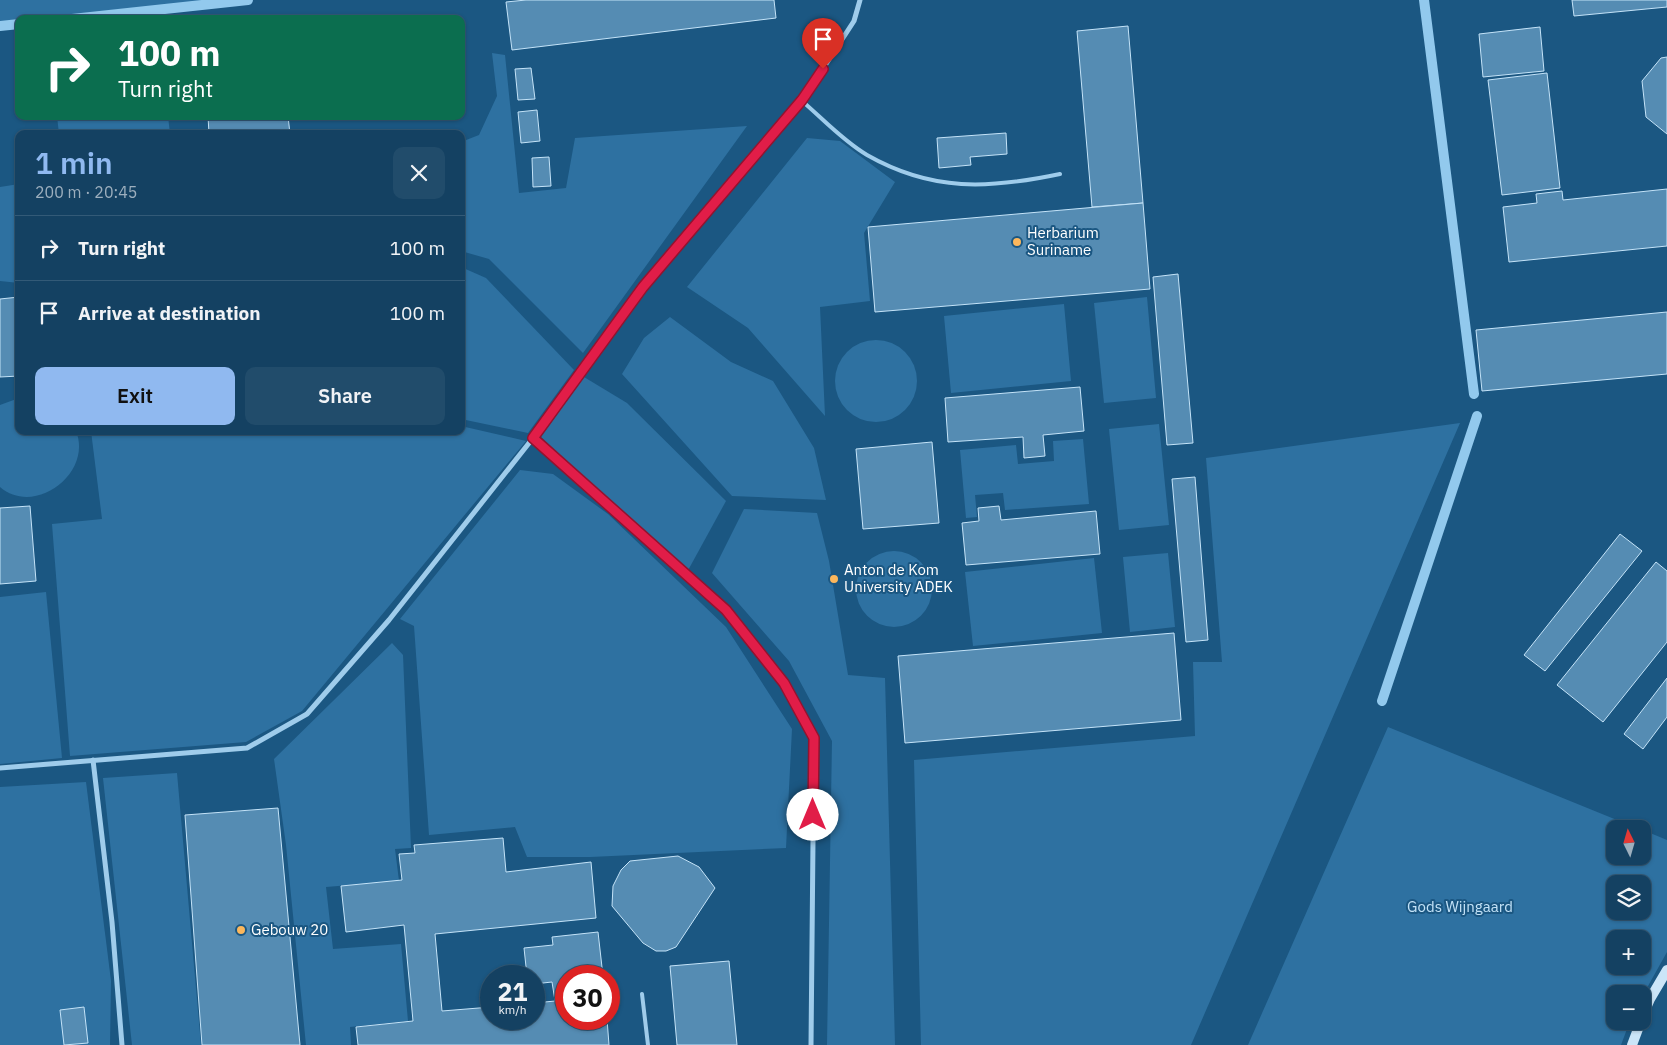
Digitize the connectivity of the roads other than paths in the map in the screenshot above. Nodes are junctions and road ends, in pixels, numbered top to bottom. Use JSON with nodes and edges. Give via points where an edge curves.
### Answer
{"nodes":[{"id":1,"x":860,"y":0,"type":"edge"},
{"id":2,"x":802,"y":100,"type":"junction"},
{"id":3,"x":1060,"y":174,"type":"dead end"},
{"id":4,"x":533,"y":438,"type":"junction"},
{"id":5,"x":93,"y":760,"type":"junction"},
{"id":6,"x":0,"y":768,"type":"edge"},
{"id":7,"x":1667,"y":970,"type":"edge"},
{"id":8,"x":642,"y":994,"type":"dead end"},
{"id":9,"x":1651,"y":997,"type":"edge"},
{"id":10,"x":1638,"y":1030,"type":"edge"},
{"id":11,"x":122,"y":1045,"type":"edge"},
{"id":12,"x":648,"y":1045,"type":"edge"},
{"id":13,"x":811,"y":1045,"type":"edge"},
{"id":14,"x":1632,"y":1045,"type":"edge"}],
"edges":[{"from":1,"to":2,"type":"street","via":[[854,21]]},
{"from":2,"to":3,"type":"lane","via":[[865,154],[921,179],[1000,185]]},
{"from":2,"to":4,"type":"street","via":[[643,287]]},
{"from":4,"to":5,"type":"street","via":[[389,620],[307,714],[247,748]]},
{"from":4,"to":13,"type":"street","via":[[726,610],[784,683],[814,738]]},
{"from":5,"to":6,"type":"street"},
{"from":5,"to":11,"type":"street","via":[[112,922]]},
{"from":7,"to":9,"type":"street"},
{"from":8,"to":12,"type":"lane"},
{"from":10,"to":14,"type":"street"}]}
